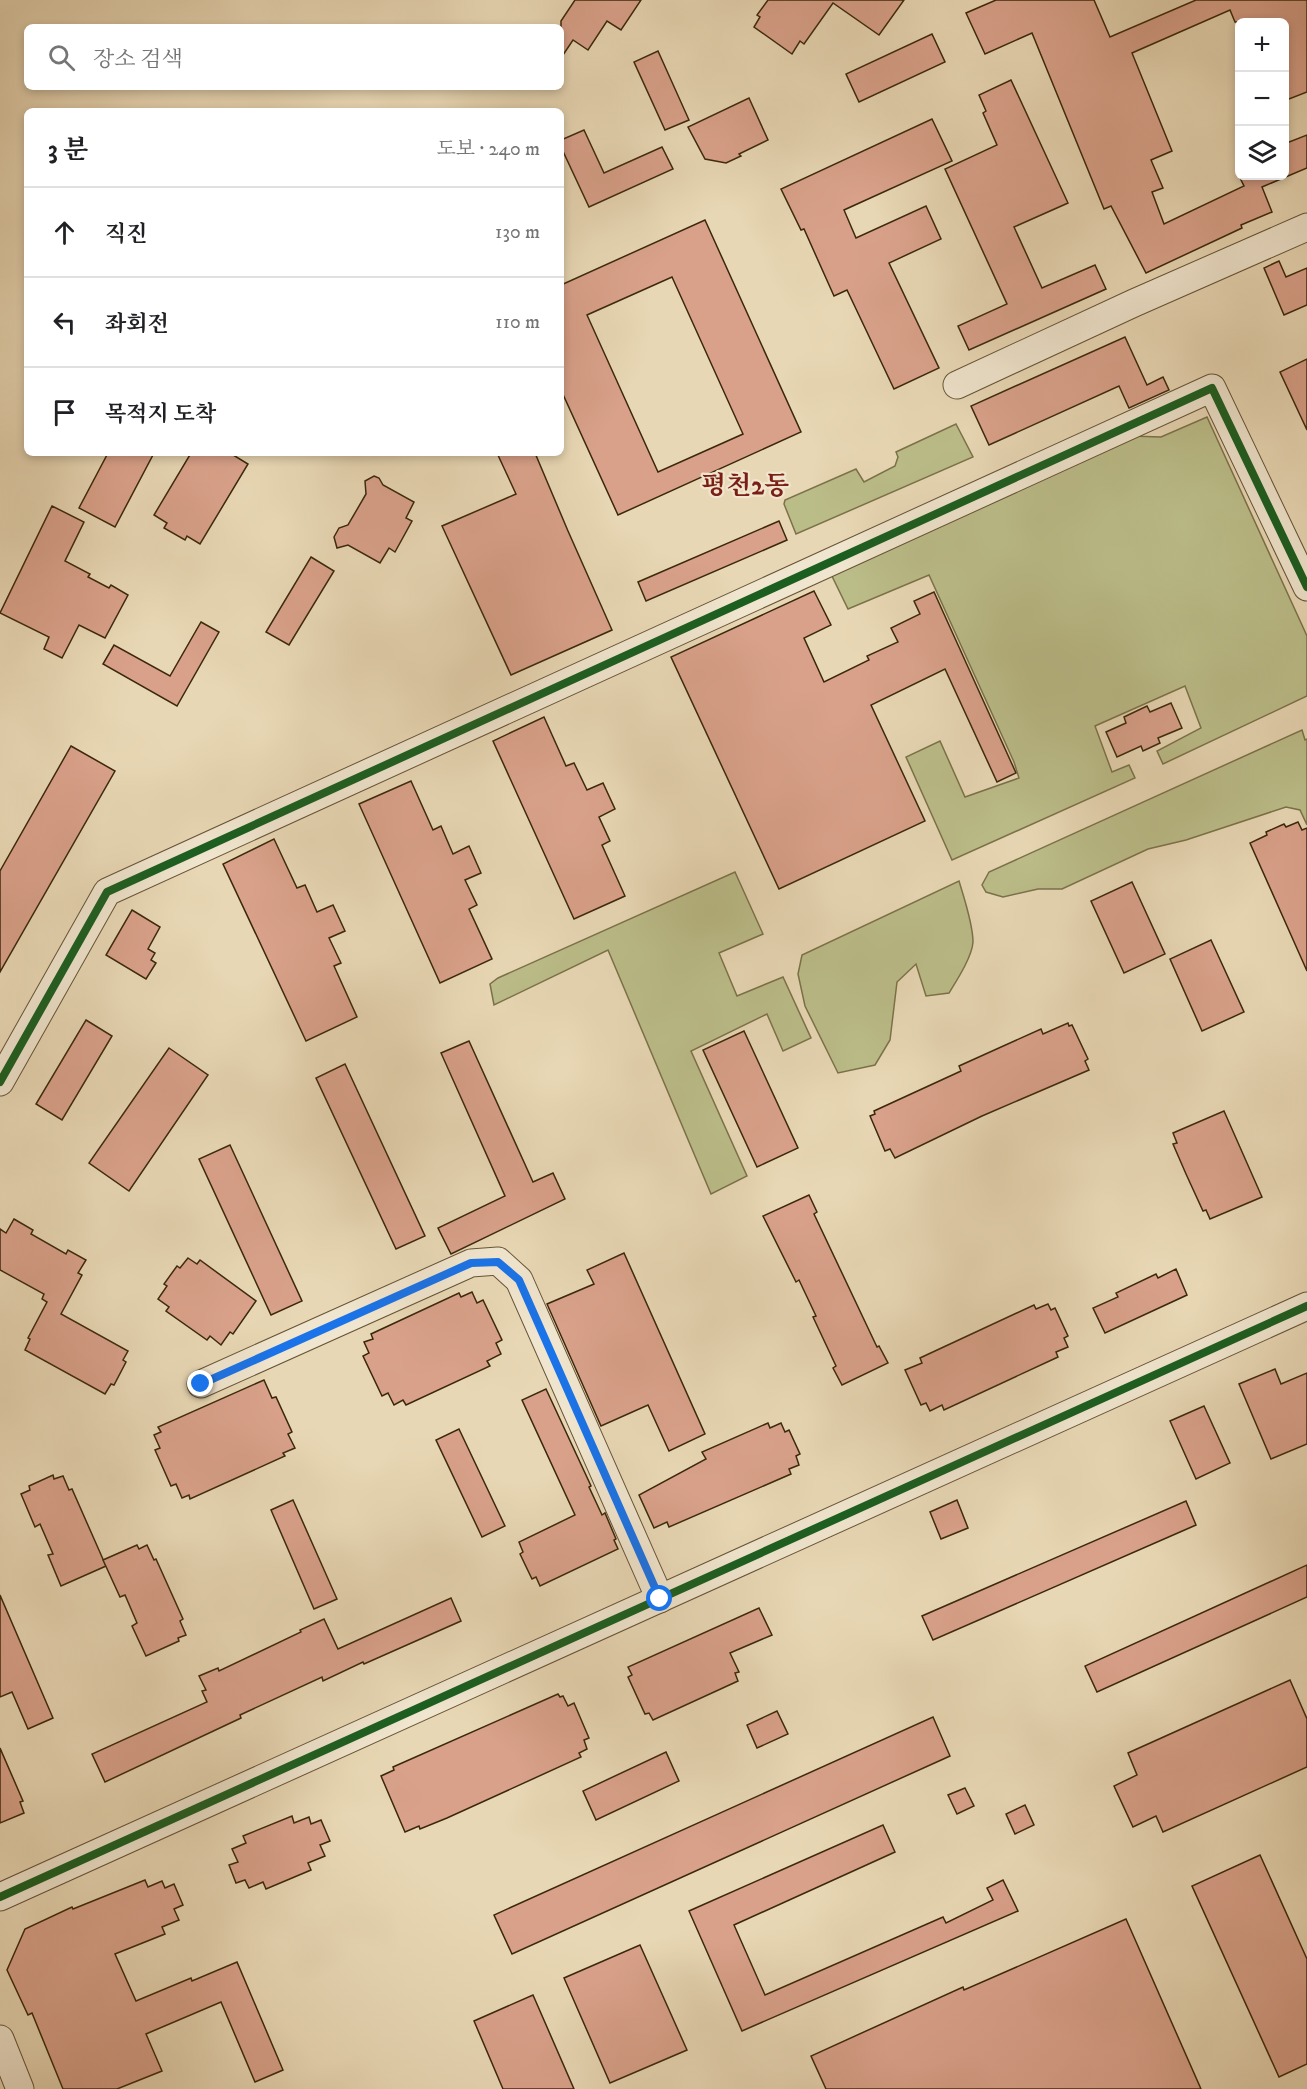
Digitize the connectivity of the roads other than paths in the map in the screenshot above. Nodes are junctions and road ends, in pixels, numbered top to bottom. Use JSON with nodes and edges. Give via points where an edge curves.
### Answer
{"nodes":[{"id":1,"x":1307,"y":227,"type":"edge"},
{"id":2,"x":957,"y":386,"type":"dead end"},
{"id":3,"x":1307,"y":586,"type":"edge"},
{"id":4,"x":0,"y":1083,"type":"edge"},
{"id":5,"x":1307,"y":1306,"type":"edge"},
{"id":6,"x":201,"y":1384,"type":"dead end"},
{"id":7,"x":660,"y":1599,"type":"junction"},
{"id":8,"x":0,"y":1897,"type":"edge"},
{"id":9,"x":0,"y":2039,"type":"edge"},
{"id":10,"x":20,"y":2089,"type":"edge"}],
"edges":[{"from":1,"to":2,"type":"street"},
{"from":3,"to":4,"type":"street","via":[[1212,388],[106,892]]},
{"from":5,"to":7,"type":"street"},
{"from":6,"to":7,"type":"street","via":[[471,1263],[498,1262],[519,1280]]},
{"from":7,"to":8,"type":"street"},
{"from":9,"to":10,"type":"street"}]}
